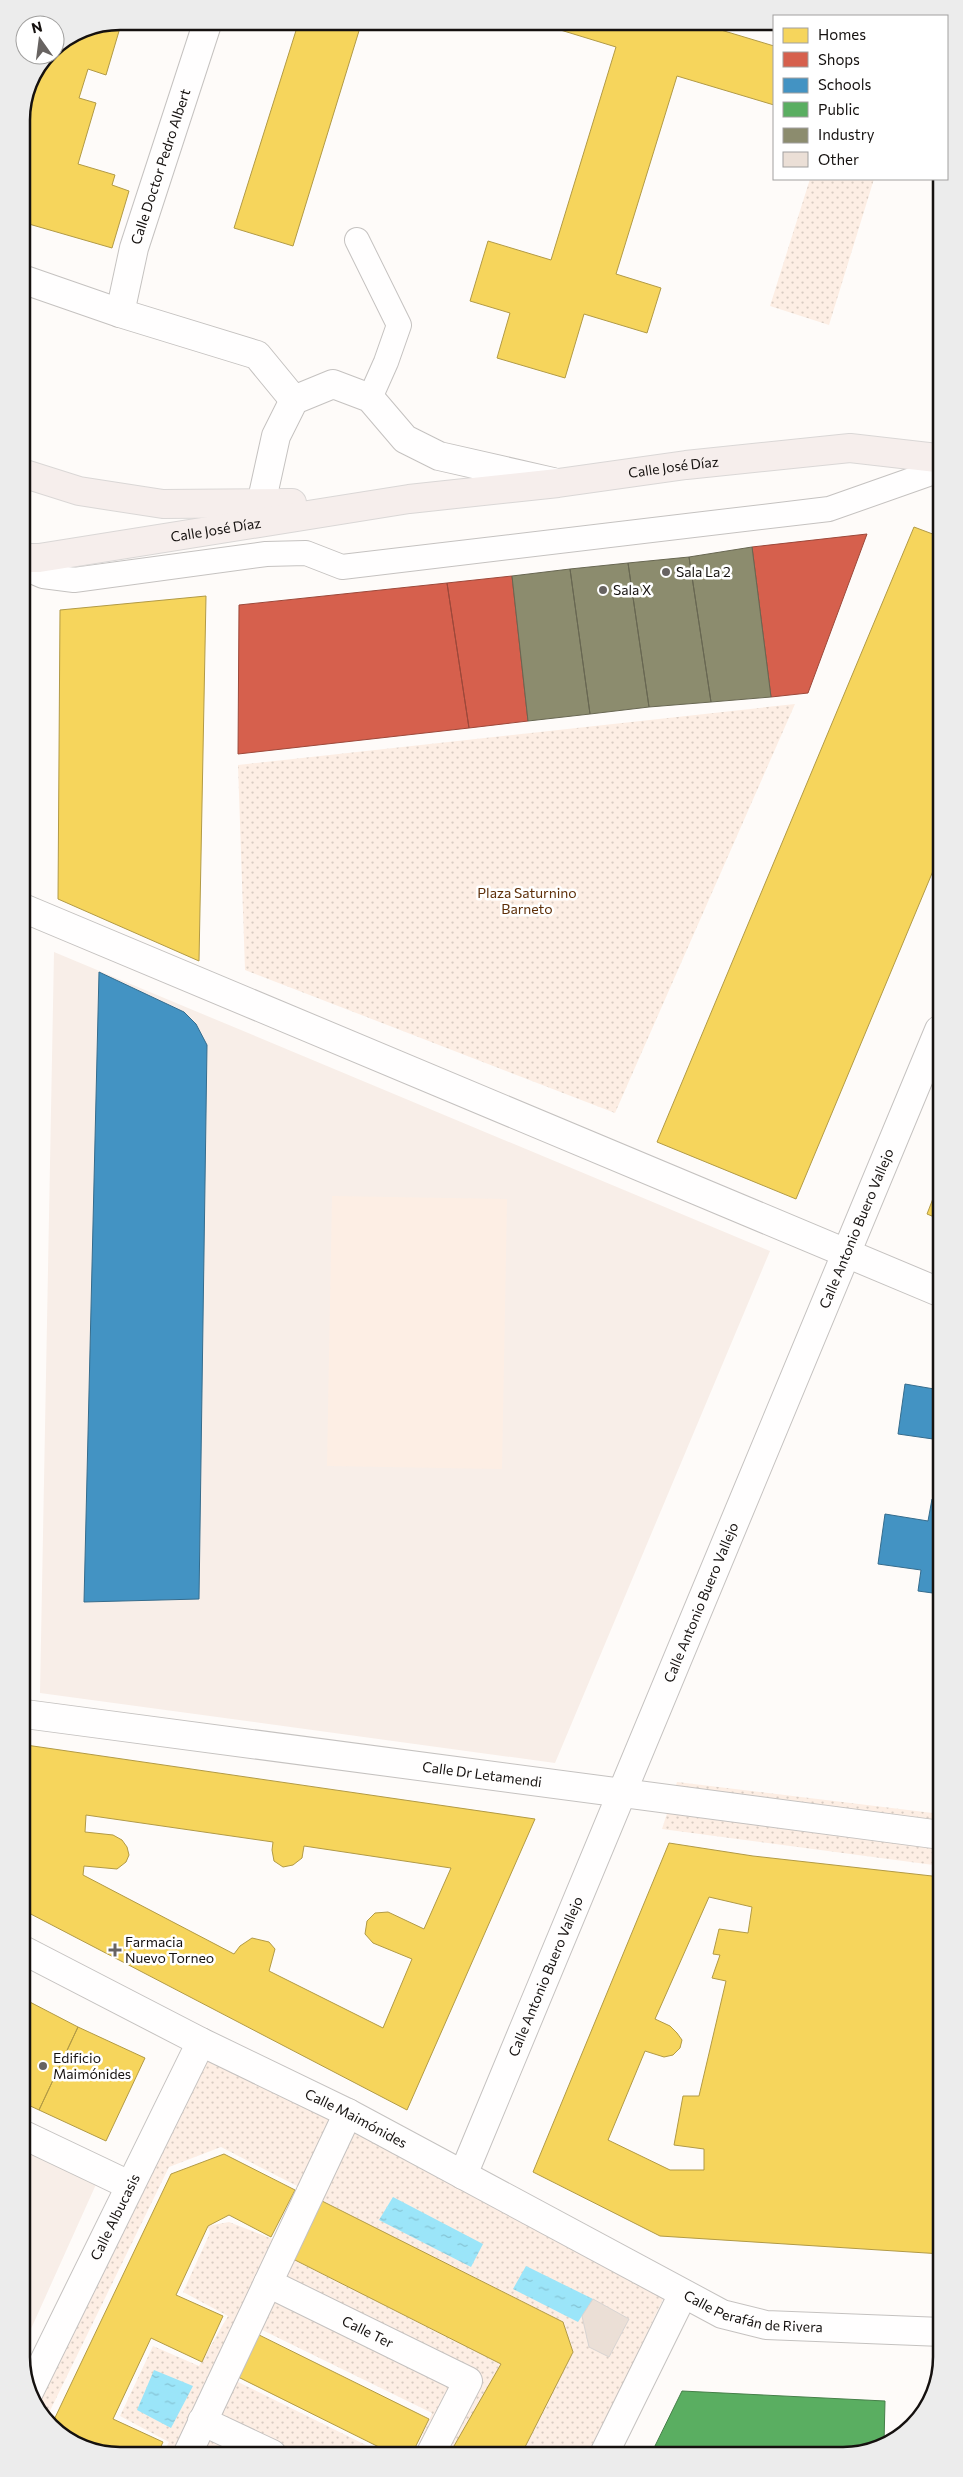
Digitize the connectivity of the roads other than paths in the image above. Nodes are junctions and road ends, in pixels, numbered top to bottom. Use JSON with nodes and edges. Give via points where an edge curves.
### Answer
{"nodes":[{"id":1,"x":205,"y":30,"type":"edge"},
{"id":2,"x":357,"y":240,"type":"dead end"},
{"id":3,"x":30,"y":282,"type":"edge"},
{"id":4,"x":120,"y":313,"type":"junction"},
{"id":5,"x":370,"y":398,"type":"junction"},
{"id":6,"x":294,"y":400,"type":"junction"},
{"id":7,"x":933,"y":458,"type":"edge"},
{"id":8,"x":933,"y":473,"type":"edge"},
{"id":9,"x":30,"y":475,"type":"edge"},
{"id":10,"x":558,"y":483,"type":"junction"},
{"id":11,"x":409,"y":499,"type":"junction"},
{"id":12,"x":261,"y":504,"type":"junction"},
{"id":13,"x":30,"y":558,"type":"edge"},
{"id":14,"x":30,"y":571,"type":"edge"},
{"id":15,"x":30,"y":911,"type":"edge"},
{"id":16,"x":933,"y":1044,"type":"edge"},
{"id":17,"x":845,"y":1254,"type":"junction"},
{"id":18,"x":933,"y":1290,"type":"edge"},
{"id":19,"x":30,"y":1715,"type":"edge"},
{"id":20,"x":623,"y":1793,"type":"junction"},
{"id":21,"x":933,"y":1834,"type":"edge"},
{"id":22,"x":30,"y":1953,"type":"edge"},
{"id":23,"x":201,"y":2042,"type":"junction"},
{"id":24,"x":348,"y":2113,"type":"junction"},
{"id":25,"x":30,"y":2138,"type":"edge"},
{"id":26,"x":463,"y":2175,"type":"junction"},
{"id":27,"x":129,"y":2186,"type":"junction"},
{"id":28,"x":268,"y":2283,"type":"junction"},
{"id":29,"x":683,"y":2294,"type":"junction"},
{"id":30,"x":933,"y":2332,"type":"edge"},
{"id":31,"x":34,"y":2382,"type":"edge"},
{"id":32,"x":202,"y":2421,"type":"junction"},
{"id":33,"x":191,"y":2447,"type":"edge"},
{"id":34,"x":257,"y":2447,"type":"edge"},
{"id":35,"x":435,"y":2447,"type":"edge"},
{"id":36,"x":607,"y":2447,"type":"edge"}],
"edges":[{"from":1,"to":4,"type":"street","name":"Calle Doctor Pedro Albert","via":[[134,248]]},
{"from":2,"to":5,"type":"lane","via":[[399,325]]},
{"from":3,"to":4,"type":"street"},
{"from":4,"to":6,"type":"street","via":[[257,355]]},
{"from":5,"to":6,"type":"street","via":[[333,384]]},
{"from":5,"to":10,"type":"street","via":[[405,439],[439,456]]},
{"from":6,"to":12,"type":"street","via":[[276,436]]},
{"from":7,"to":10,"type":"main road","name":"Calle José Díaz","via":[[850,448],[686,465]]},
{"from":8,"to":14,"type":"lane","via":[[829,509],[342,567],[306,553],[266,554],[74,580],[42,576]]},
{"from":9,"to":12,"type":"main road","name":"Calle José Díaz","via":[[79,490],[163,504]]},
{"from":10,"to":11,"type":"main road","name":"Calle José Díaz"},
{"from":11,"to":12,"type":"main road","name":"Calle José Díaz"},
{"from":11,"to":13,"type":"main road","name":"Calle José Díaz"},
{"from":15,"to":17,"type":"street"},
{"from":16,"to":17,"type":"street","name":"Calle Antonio Buero Vallejo"},
{"from":17,"to":18,"type":"street"},
{"from":17,"to":20,"type":"street","name":"Calle Antonio Buero Vallejo"},
{"from":19,"to":20,"type":"street","name":"Calle Dr Letamendi"},
{"from":20,"to":21,"type":"street","name":"Calle Dr Letamendi"},
{"from":20,"to":26,"type":"street","name":"Calle Antonio Buero Vallejo"},
{"from":22,"to":23,"type":"street","name":"Calle Maimónides"},
{"from":23,"to":24,"type":"street","name":"Calle Maimónides"},
{"from":23,"to":27,"type":"street","name":"Calle Albucasis"},
{"from":24,"to":26,"type":"street","name":"Calle Maimónides"},
{"from":24,"to":28,"type":"street"},
{"from":25,"to":27,"type":"street"},
{"from":26,"to":29,"type":"street","name":"Calle Maimónides"},
{"from":27,"to":31,"type":"street","name":"Calle Albucasis"},
{"from":28,"to":32,"type":"street"},
{"from":28,"to":35,"type":"street","name":"Calle Ter","via":[[468,2381]]},
{"from":29,"to":30,"type":"street","name":"Calle Perafán de Rivera","via":[[722,2314],[766,2325]]},
{"from":29,"to":36,"type":"street","name":"Calle Perafán de Rivera"},
{"from":32,"to":33,"type":"street"},
{"from":32,"to":34,"type":"street"}]}
